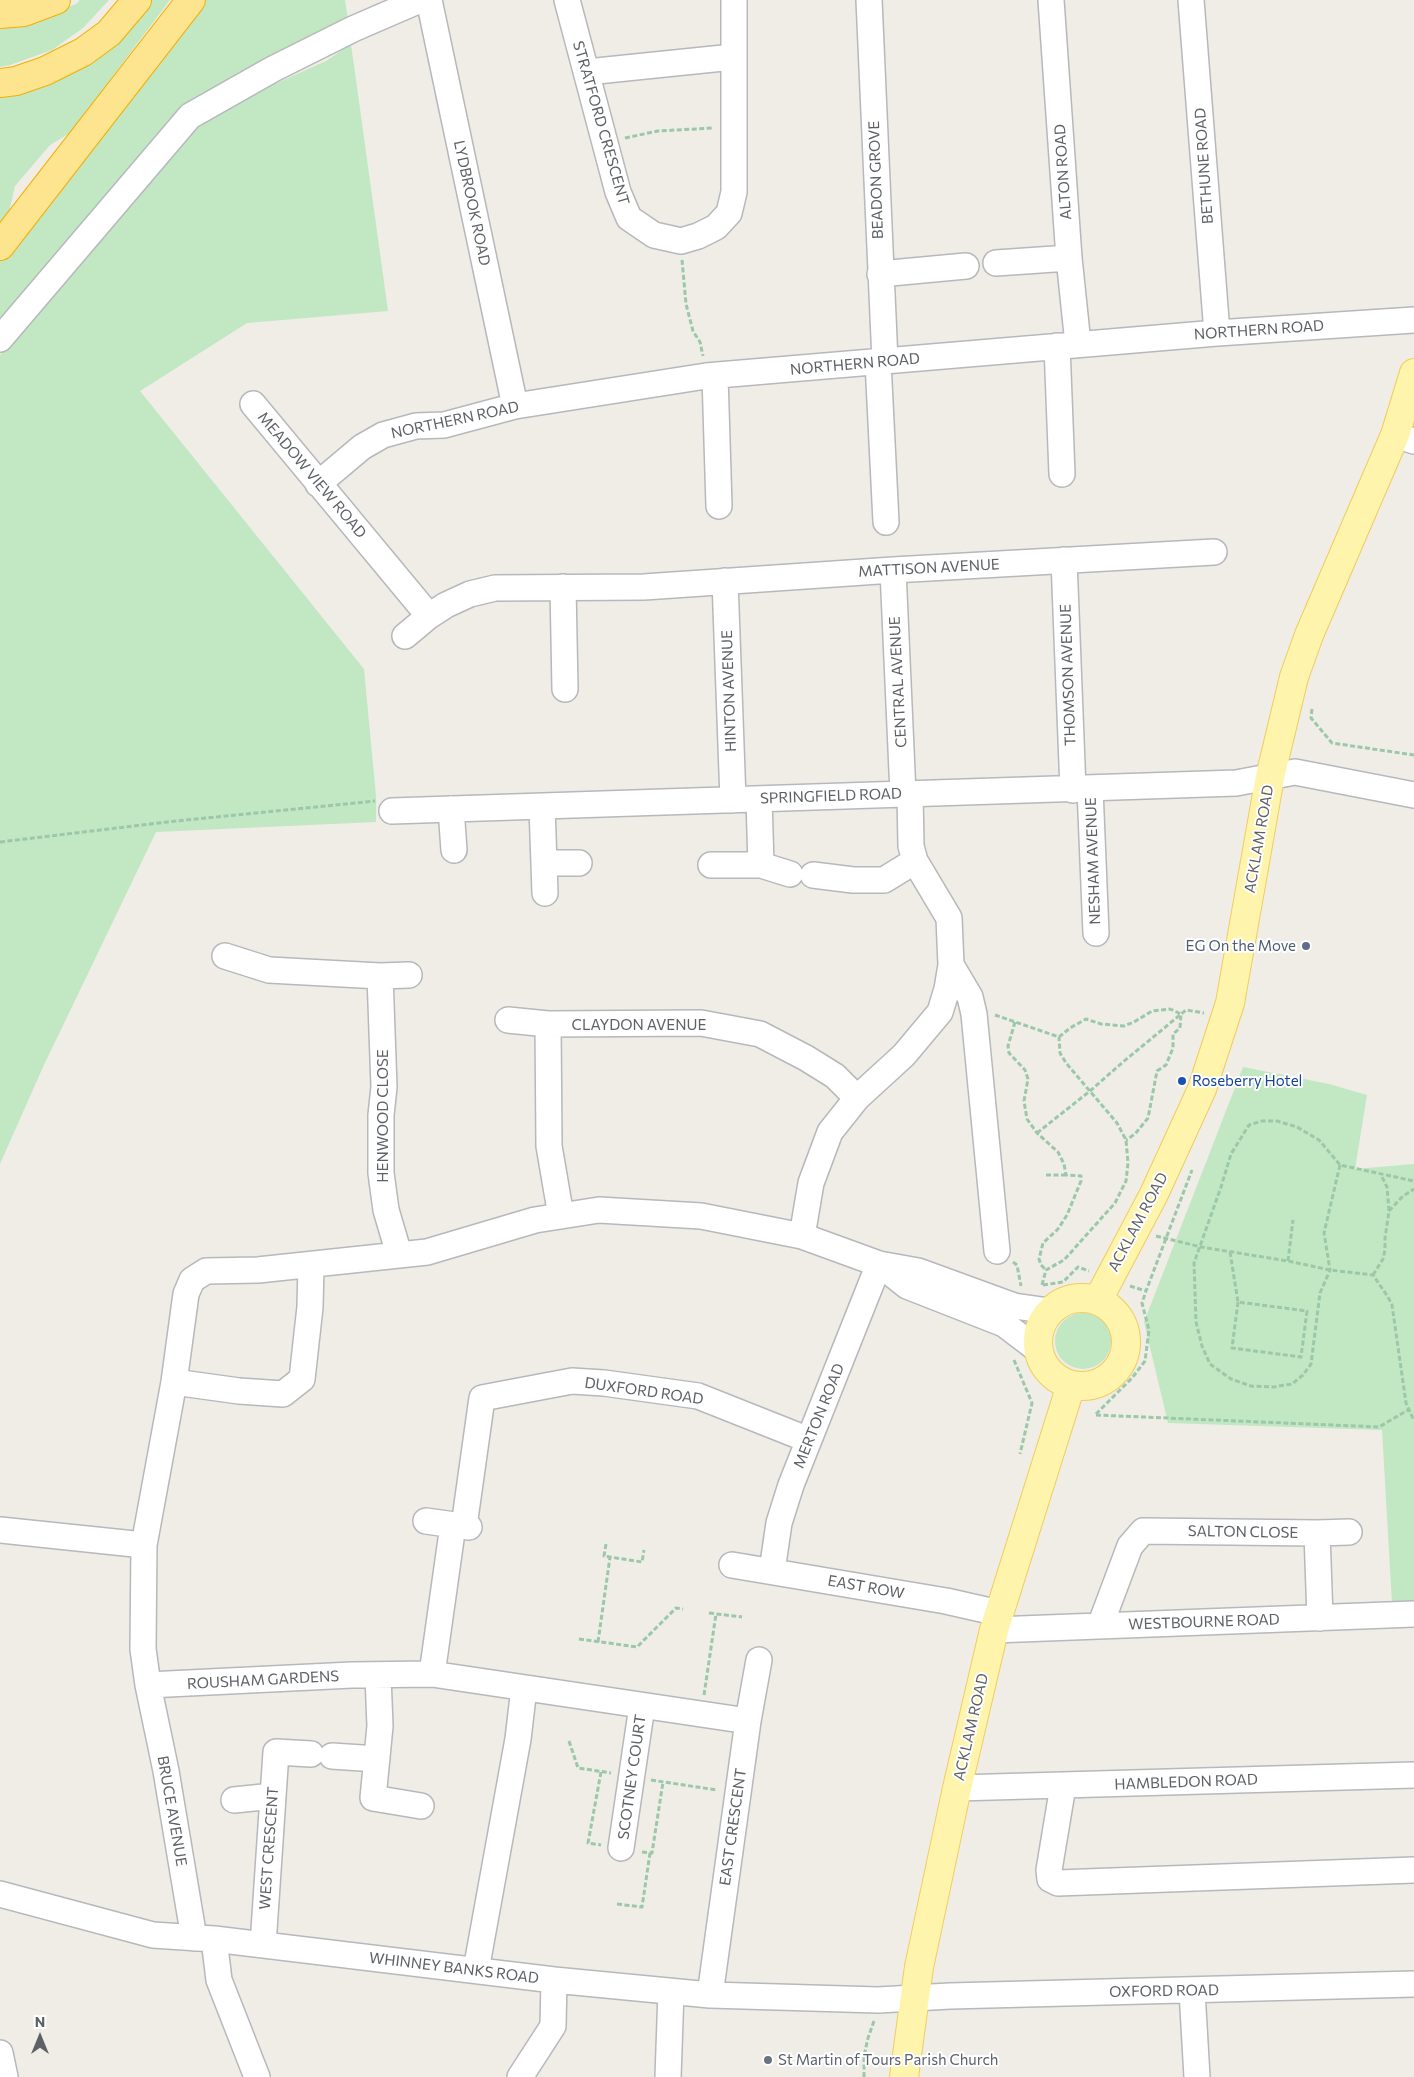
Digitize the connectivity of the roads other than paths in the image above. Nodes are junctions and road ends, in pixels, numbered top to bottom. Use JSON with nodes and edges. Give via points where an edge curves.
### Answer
{"nodes":[{"id":1,"x":56,"y":0,"type":"edge"},
{"id":2,"x":137,"y":0,"type":"edge"},
{"id":3,"x":191,"y":0,"type":"edge"},
{"id":4,"x":420,"y":0,"type":"edge"},
{"id":5,"x":429,"y":0,"type":"edge"},
{"id":6,"x":567,"y":0,"type":"edge"},
{"id":7,"x":734,"y":0,"type":"edge"},
{"id":8,"x":869,"y":0,"type":"edge"},
{"id":9,"x":1051,"y":0,"type":"edge"},
{"id":10,"x":1191,"y":0,"type":"edge"},
{"id":11,"x":0,"y":14,"type":"edge"},
{"id":12,"x":734,"y":57,"type":"junction"},
{"id":13,"x":586,"y":72,"type":"junction"},
{"id":14,"x":0,"y":83,"type":"edge"},
{"id":15,"x":0,"y":246,"type":"edge"},
{"id":16,"x":1069,"y":258,"type":"junction"},
{"id":17,"x":996,"y":264,"type":"dead end"},
{"id":18,"x":966,"y":266,"type":"dead end"},
{"id":19,"x":880,"y":274,"type":"junction"},
{"id":20,"x":1414,"y":320,"type":"edge"},
{"id":21,"x":1217,"y":333,"type":"junction"},
{"id":22,"x":0,"y":339,"type":"edge"},
{"id":23,"x":1068,"y":345,"type":"junction"},
{"id":24,"x":882,"y":361,"type":"junction"},
{"id":25,"x":1414,"y":373,"type":"edge"},
{"id":26,"x":710,"y":376,"type":"junction"},
{"id":27,"x":253,"y":404,"type":"dead end"},
{"id":28,"x":515,"y":406,"type":"junction"},
{"id":29,"x":1405,"y":438,"type":"edge"},
{"id":30,"x":1062,"y":474,"type":"dead end"},
{"id":31,"x":318,"y":484,"type":"junction"},
{"id":32,"x":719,"y":506,"type":"dead end"},
{"id":33,"x":886,"y":522,"type":"dead end"},
{"id":34,"x":1214,"y":552,"type":"dead end"},
{"id":35,"x":1064,"y":560,"type":"junction"},
{"id":36,"x":893,"y":570,"type":"junction"},
{"id":37,"x":725,"y":581,"type":"junction"},
{"id":38,"x":563,"y":588,"type":"junction"},
{"id":39,"x":429,"y":616,"type":"junction"},
{"id":40,"x":405,"y":636,"type":"dead end"},
{"id":41,"x":565,"y":689,"type":"dead end"},
{"id":42,"x":1270,"y":777,"type":"junction"},
{"id":43,"x":1082,"y":789,"type":"junction"},
{"id":44,"x":906,"y":794,"type":"junction"},
{"id":45,"x":1414,"y":795,"type":"edge"},
{"id":46,"x":759,"y":799,"type":"junction"},
{"id":47,"x":734,"y":800,"type":"junction"},
{"id":48,"x":542,"y":807,"type":"junction"},
{"id":49,"x":451,"y":809,"type":"junction"},
{"id":50,"x":392,"y":811,"type":"road end"},
{"id":51,"x":454,"y":850,"type":"dead end"},
{"id":52,"x":544,"y":863,"type":"junction"},
{"id":53,"x":579,"y":863,"type":"dead end"},
{"id":54,"x":711,"y":865,"type":"dead end"},
{"id":55,"x":761,"y":865,"type":"junction"},
{"id":56,"x":919,"y":868,"type":"junction"},
{"id":57,"x":545,"y":893,"type":"dead end"},
{"id":58,"x":1096,"y":933,"type":"dead end"},
{"id":59,"x":225,"y":956,"type":"dead end"},
{"id":60,"x":951,"y":965,"type":"junction"},
{"id":61,"x":409,"y":975,"type":"dead end"},
{"id":62,"x":380,"y":976,"type":"junction"},
{"id":63,"x":508,"y":1020,"type":"dead end"},
{"id":64,"x":548,"y":1024,"type":"junction"},
{"id":65,"x":857,"y":1098,"type":"junction"},
{"id":66,"x":561,"y":1216,"type":"junction"},
{"id":67,"x":802,"y":1236,"type":"junction"},
{"id":68,"x":998,"y":1251,"type":"road end"},
{"id":69,"x":399,"y":1254,"type":"junction"},
{"id":70,"x":879,"y":1264,"type":"junction"},
{"id":71,"x":311,"y":1265,"type":"junction"},
{"id":72,"x":1098,"y":1300,"type":"junction"},
{"id":73,"x":1034,"y":1303,"type":"junction"},
{"id":74,"x":1037,"y":1349,"type":"junction"},
{"id":75,"x":174,"y":1382,"type":"junction"},
{"id":76,"x":1071,"y":1385,"type":"junction"},
{"id":77,"x":809,"y":1440,"type":"junction"},
{"id":78,"x":426,"y":1521,"type":"dead end"},
{"id":79,"x":466,"y":1526,"type":"junction"},
{"id":80,"x":0,"y":1530,"type":"edge"},
{"id":81,"x":1349,"y":1532,"type":"dead end"},
{"id":82,"x":1317,"y":1533,"type":"junction"},
{"id":83,"x":144,"y":1544,"type":"junction"},
{"id":84,"x":732,"y":1565,"type":"dead end"},
{"id":85,"x":772,"y":1571,"type":"junction"},
{"id":86,"x":1414,"y":1614,"type":"edge"},
{"id":87,"x":1320,"y":1618,"type":"junction"},
{"id":88,"x":996,"y":1621,"type":"junction"},
{"id":89,"x":1100,"y":1626,"type":"junction"},
{"id":90,"x":759,"y":1660,"type":"dead end"},
{"id":91,"x":432,"y":1674,"type":"junction"},
{"id":92,"x":378,"y":1676,"type":"junction"},
{"id":93,"x":148,"y":1685,"type":"junction"},
{"id":94,"x":524,"y":1688,"type":"junction"},
{"id":95,"x":642,"y":1706,"type":"junction"},
{"id":96,"x":748,"y":1721,"type":"junction"},
{"id":97,"x":377,"y":1759,"type":"junction"},
{"id":98,"x":1414,"y":1775,"type":"edge"},
{"id":99,"x":1063,"y":1786,"type":"junction"},
{"id":100,"x":957,"y":1788,"type":"junction"},
{"id":101,"x":273,"y":1796,"type":"junction"},
{"id":102,"x":234,"y":1800,"type":"dead end"},
{"id":103,"x":421,"y":1806,"type":"dead end"},
{"id":104,"x":621,"y":1848,"type":"dead end"},
{"id":105,"x":1414,"y":1870,"type":"edge"},
{"id":106,"x":0,"y":1894,"type":"edge"},
{"id":107,"x":204,"y":1938,"type":"junction"},
{"id":108,"x":263,"y":1944,"type":"junction"},
{"id":109,"x":476,"y":1970,"type":"junction"},
{"id":110,"x":554,"y":1980,"type":"junction"},
{"id":111,"x":1414,"y":1984,"type":"edge"},
{"id":112,"x":1192,"y":1991,"type":"junction"},
{"id":113,"x":671,"y":1992,"type":"junction"},
{"id":114,"x":710,"y":1995,"type":"junction"},
{"id":115,"x":914,"y":1999,"type":"junction"},
{"id":116,"x":0,"y":2053,"type":"edge"},
{"id":117,"x":5,"y":2077,"type":"edge"},
{"id":118,"x":257,"y":2077,"type":"edge"},
{"id":119,"x":520,"y":2077,"type":"edge"},
{"id":120,"x":668,"y":2077,"type":"edge"},
{"id":121,"x":904,"y":2077,"type":"edge"},
{"id":122,"x":1197,"y":2077,"type":"edge"}],
"edges":[{"from":1,"to":11,"type":"highway","via":[[24,12]]},
{"from":2,"to":14,"type":"highway","via":[[110,33],[83,52],[45,71]]},
{"from":3,"to":15,"type":"highway"},
{"from":4,"to":22,"type":"street","via":[[273,69],[190,116]]},
{"from":5,"to":28,"type":"street","name":"LYDBROOK ROAD"},
{"from":6,"to":13,"type":"street","name":"STRATFORD CRESCENT"},
{"from":7,"to":12,"type":"street"},
{"from":8,"to":19,"type":"street","name":"BEADON GROVE"},
{"from":9,"to":16,"type":"street","name":"ALTON ROAD"},
{"from":10,"to":21,"type":"street","name":"BETHUNE ROAD"},
{"from":12,"to":13,"type":"street"},
{"from":12,"to":13,"type":"street","name":"STRATFORD CRESCENT","via":[[736,176],[729,213],[716,227],[680,241],[654,235],[629,218],[618,192]]},
{"from":16,"to":17,"type":"street"},
{"from":16,"to":23,"type":"street","name":"ALTON ROAD"},
{"from":18,"to":19,"type":"street"},
{"from":19,"to":24,"type":"street","name":"BEADON GROVE"},
{"from":20,"to":21,"type":"street","name":"NORTHERN ROAD"},
{"from":21,"to":23,"type":"street","name":"NORTHERN ROAD"},
{"from":23,"to":24,"type":"street","name":"NORTHERN ROAD"},
{"from":23,"to":30,"type":"street","name":"ALTON ROAD"},
{"from":24,"to":26,"type":"street","name":"NORTHERN ROAD"},
{"from":24,"to":33,"type":"street"},
{"from":25,"to":29,"type":"main road","name":"ACKLAM ROAD"},
{"from":26,"to":28,"type":"street","name":"NORTHERN ROAD"},
{"from":26,"to":32,"type":"street"},
{"from":27,"to":31,"type":"street","name":"MEADOW VIEW ROAD"},
{"from":28,"to":31,"type":"street","name":"NORTHERN ROAD","via":[[383,435],[362,447]]},
{"from":29,"to":42,"type":"main road","name":"ACKLAM ROAD","via":[[1307,641],[1283,715]]},
{"from":31,"to":39,"type":"street","name":"MEADOW VIEW ROAD"},
{"from":34,"to":35,"type":"street","name":"MATTISON AVENUE"},
{"from":35,"to":36,"type":"street","name":"MATTISON AVENUE"},
{"from":35,"to":43,"type":"street","name":"THOMSON AVENUE"},
{"from":36,"to":37,"type":"street","name":"MATTISON AVENUE"},
{"from":36,"to":44,"type":"street","name":"CENTRAL AVENUE"},
{"from":37,"to":38,"type":"street","name":"MATTISON AVENUE"},
{"from":37,"to":47,"type":"street","name":"HINTON AVENUE"},
{"from":38,"to":39,"type":"street","name":"MATTISON AVENUE","via":[[495,588],[446,604]]},
{"from":38,"to":41,"type":"street"},
{"from":39,"to":40,"type":"street","name":"MATTISON AVENUE"},
{"from":42,"to":43,"type":"street","name":"SPRINGFIELD ROAD","via":[[1236,783]]},
{"from":42,"to":45,"type":"street","name":"SPRINGFIELD ROAD","via":[[1295,772]]},
{"from":42,"to":72,"type":"main road","name":"ACKLAM ROAD","via":[[1230,1003],[1202,1089],[1154,1194]]},
{"from":43,"to":44,"type":"street","name":"SPRINGFIELD ROAD"},
{"from":43,"to":58,"type":"street","name":"NESHAM AVENUE"},
{"from":44,"to":46,"type":"street","name":"SPRINGFIELD ROAD"},
{"from":44,"to":56,"type":"street","name":"CENTRAL AVENUE","via":[[911,846]]},
{"from":46,"to":47,"type":"street","name":"SPRINGFIELD ROAD"},
{"from":46,"to":55,"type":"street"},
{"from":47,"to":48,"type":"street","name":"SPRINGFIELD ROAD"},
{"from":48,"to":49,"type":"street","name":"SPRINGFIELD ROAD"},
{"from":48,"to":52,"type":"street"},
{"from":49,"to":50,"type":"street","name":"SPRINGFIELD ROAD"},
{"from":49,"to":51,"type":"street"},
{"from":52,"to":53,"type":"street"},
{"from":52,"to":57,"type":"street"},
{"from":54,"to":55,"type":"street"},
{"from":55,"to":56,"type":"street","via":[[853,880],[884,880]]},
{"from":56,"to":60,"type":"street","name":"CENTRAL AVENUE","via":[[949,918]]},
{"from":59,"to":62,"type":"street","via":[[269,970]]},
{"from":60,"to":65,"type":"street","via":[[940,1012],[904,1055]]},
{"from":60,"to":68,"type":"street","via":[[970,997],[974,1014]]},
{"from":61,"to":62,"type":"street"},
{"from":62,"to":69,"type":"street","name":"HENWOOD CLOSE","via":[[384,1087],[381,1174],[386,1210]]},
{"from":63,"to":64,"type":"street","name":"CLAYDON AVENUE"},
{"from":64,"to":65,"type":"street","name":"CLAYDON AVENUE","via":[[701,1022],[760,1034],[835,1076]]},
{"from":64,"to":66,"type":"street","via":[[549,1146]]},
{"from":65,"to":67,"type":"street","via":[[830,1132],[811,1183]]},
{"from":66,"to":67,"type":"street","name":"BRUCE AVENUE","via":[[599,1210],[701,1216]]},
{"from":66,"to":69,"type":"street","name":"BRUCE AVENUE","via":[[535,1220],[427,1252]]},
{"from":67,"to":70,"type":"street","name":"BRUCE AVENUE"},
{"from":69,"to":71,"type":"street","name":"BRUCE AVENUE"},
{"from":70,"to":73,"type":"street","via":[[918,1271],[1014,1306]]},
{"from":70,"to":74,"type":"street","via":[[907,1286],[1004,1324]]},
{"from":70,"to":77,"type":"street","name":"MERTON ROAD"},
{"from":71,"to":75,"type":"street","name":"BRUCE AVENUE","via":[[206,1271],[192,1280],[186,1294]]},
{"from":71,"to":75,"type":"street","via":[[302,1379],[283,1394]]},
{"from":72,"to":73,"type":"main road","via":[[1085,1297],[1060,1303]]},
{"from":72,"to":76,"type":"main road","via":[[1111,1308],[1126,1333],[1122,1362],[1113,1374],[1100,1382],[1086,1386]]},
{"from":73,"to":74,"type":"main road","via":[[1042,1322],[1037,1335]]},
{"from":74,"to":76,"type":"main road","via":[[1049,1372],[1059,1381]]},
{"from":75,"to":83,"type":"street","name":"BRUCE AVENUE"},
{"from":76,"to":88,"type":"main road","name":"ACKLAM ROAD"},
{"from":77,"to":79,"type":"street","name":"DUXFORD ROAD","via":[[698,1396],[604,1383],[572,1381],[482,1398]]},
{"from":77,"to":85,"type":"street","name":"MERTON ROAD","via":[[779,1523]]},
{"from":78,"to":79,"type":"street"},
{"from":79,"to":91,"type":"street"},
{"from":80,"to":83,"type":"street"},
{"from":81,"to":82,"type":"street"},
{"from":82,"to":87,"type":"street","name":"SALTON CLOSE"},
{"from":82,"to":89,"type":"street","name":"SALTON CLOSE","via":[[1144,1531],[1130,1546]]},
{"from":83,"to":93,"type":"street","name":"BRUCE AVENUE","via":[[143,1650]]},
{"from":84,"to":85,"type":"street","name":"EAST ROW"},
{"from":85,"to":88,"type":"street","name":"EAST ROW","via":[[946,1601]]},
{"from":86,"to":87,"type":"street","name":"WESTBOURNE ROAD"},
{"from":87,"to":89,"type":"street","name":"WESTBOURNE ROAD"},
{"from":88,"to":89,"type":"street","name":"WESTBOURNE ROAD"},
{"from":88,"to":100,"type":"main road","name":"ACKLAM ROAD"},
{"from":90,"to":96,"type":"street","name":"EAST CRESCENT"},
{"from":91,"to":92,"type":"street","name":"ROUSHAM GARDENS"},
{"from":91,"to":94,"type":"street","name":"ROUSHAM GARDENS"},
{"from":92,"to":93,"type":"street","name":"ROUSHAM GARDENS"},
{"from":92,"to":97,"type":"street","via":[[380,1726]]},
{"from":93,"to":107,"type":"street","name":"BRUCE AVENUE"},
{"from":94,"to":95,"type":"street","name":"ROUSHAM GARDENS"},
{"from":94,"to":109,"type":"street","via":[[518,1739]]},
{"from":95,"to":96,"type":"street","name":"ROUSHAM GARDENS"},
{"from":95,"to":104,"type":"street","name":"SCOTNEY COURT"},
{"from":96,"to":114,"type":"street","name":"EAST CRESCENT"},
{"from":97,"to":101,"type":"street","name":"WEST CRESCENT","via":[[276,1752]]},
{"from":97,"to":103,"type":"street","via":[[373,1798]]},
{"from":98,"to":99,"type":"street","name":"HAMBLEDON ROAD"},
{"from":99,"to":100,"type":"street","name":"HAMBLEDON ROAD"},
{"from":99,"to":105,"type":"street","via":[[1049,1870],[1050,1879],[1058,1883]]},
{"from":100,"to":115,"type":"main road","name":"ACKLAM ROAD"},
{"from":101,"to":102,"type":"street"},
{"from":101,"to":108,"type":"street","name":"WEST CRESCENT"},
{"from":106,"to":107,"type":"street","name":"WHINNEY BANKS ROAD","via":[[153,1935]]},
{"from":107,"to":108,"type":"street","name":"WHINNEY BANKS ROAD"},
{"from":107,"to":118,"type":"street","name":"BRUCE AVENUE"},
{"from":108,"to":109,"type":"street","name":"WHINNEY BANKS ROAD"},
{"from":109,"to":110,"type":"street","name":"WHINNEY BANKS ROAD"},
{"from":110,"to":113,"type":"street","name":"WHINNEY BANKS ROAD"},
{"from":110,"to":119,"type":"street","via":[[553,2026]]},
{"from":111,"to":112,"type":"street","name":"OXFORD ROAD"},
{"from":112,"to":115,"type":"street","name":"OXFORD ROAD"},
{"from":112,"to":122,"type":"street"},
{"from":113,"to":114,"type":"street","name":"WHINNEY BANKS ROAD"},
{"from":113,"to":120,"type":"street"},
{"from":114,"to":115,"type":"street","name":"WHINNEY BANKS ROAD"},
{"from":115,"to":121,"type":"main road","name":"ACKLAM ROAD"},
{"from":116,"to":117,"type":"street"}]}
